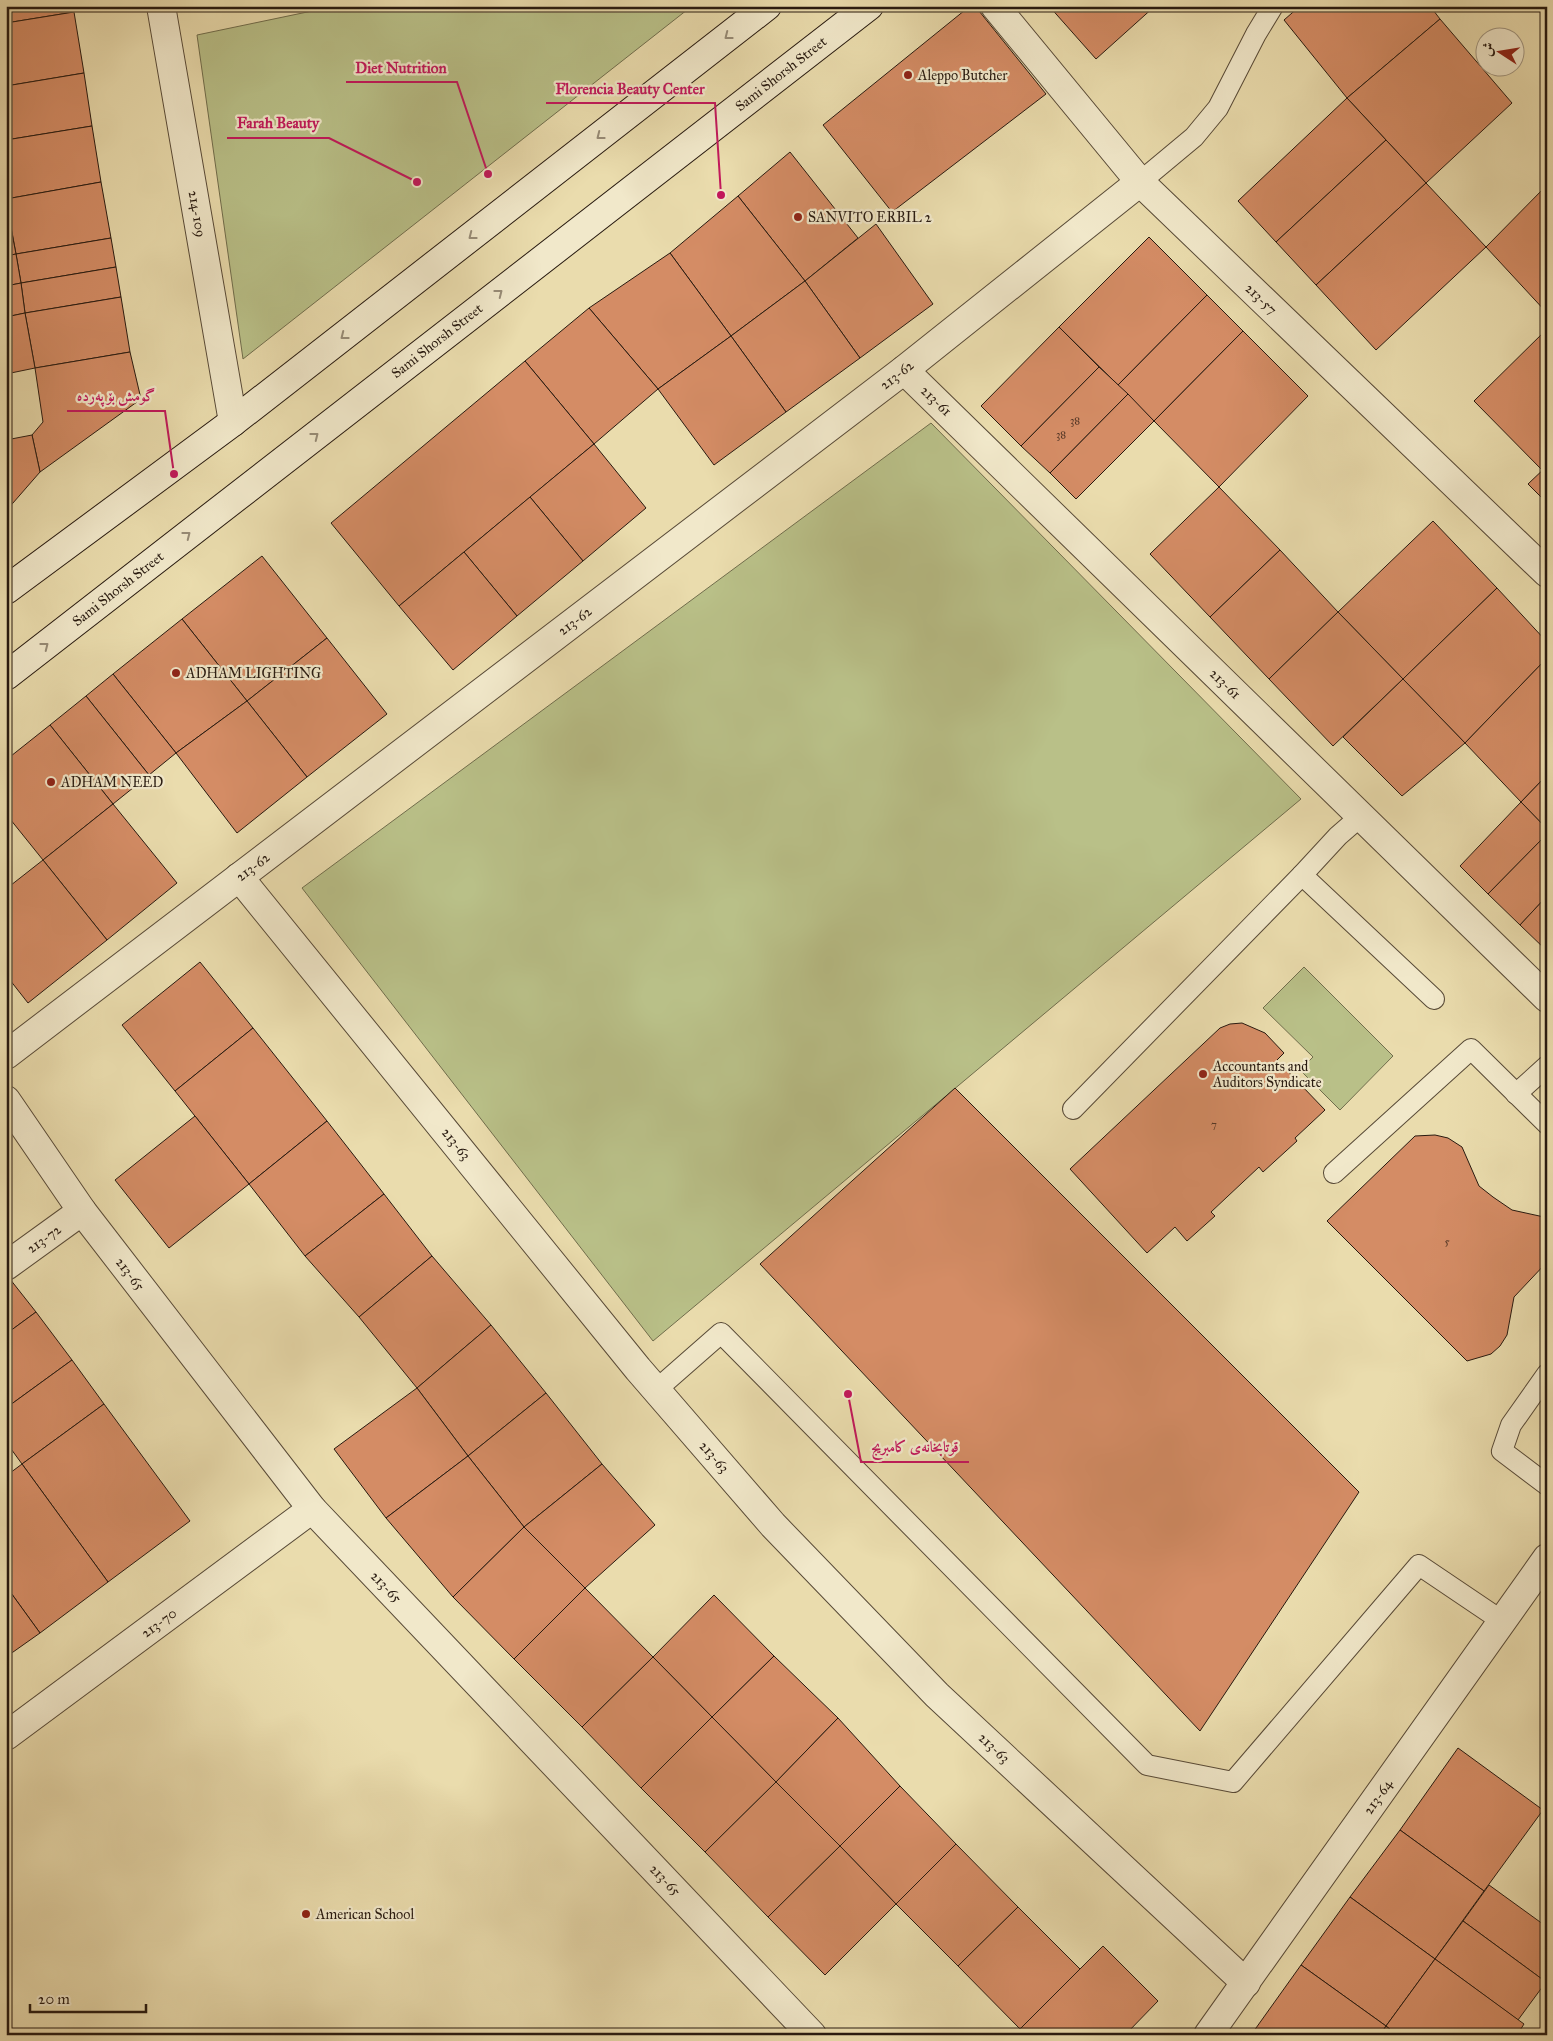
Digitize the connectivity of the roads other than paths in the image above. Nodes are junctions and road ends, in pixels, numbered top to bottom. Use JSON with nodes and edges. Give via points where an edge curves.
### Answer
{"nodes":[{"id":1,"x":163,"y":6,"type":"edge"},
{"id":2,"x":767,"y":6,"type":"edge"},
{"id":3,"x":869,"y":6,"type":"edge"},
{"id":4,"x":995,"y":6,"type":"edge"},
{"id":5,"x":1274,"y":6,"type":"edge"},
{"id":6,"x":1140,"y":182,"type":"junction"},
{"id":7,"x":904,"y":370,"type":"junction"},
{"id":8,"x":233,"y":422,"type":"junction"},
{"id":9,"x":1547,"y":573,"type":"edge"},
{"id":10,"x":6,"y":590,"type":"edge"},
{"id":11,"x":6,"y":676,"type":"edge"},
{"id":12,"x":1361,"y":816,"type":"junction"},
{"id":13,"x":1302,"y":876,"type":"junction"},
{"id":14,"x":239,"y":878,"type":"junction"},
{"id":15,"x":1547,"y":998,"type":"edge"},
{"id":16,"x":1434,"y":999,"type":"dead end"},
{"id":17,"x":6,"y":1054,"type":"edge"},
{"id":18,"x":1547,"y":1066,"type":"edge"},
{"id":19,"x":1516,"y":1094,"type":"junction"},
{"id":20,"x":6,"y":1100,"type":"edge"},
{"id":21,"x":1073,"y":1109,"type":"dead end"},
{"id":22,"x":1547,"y":1124,"type":"edge"},
{"id":23,"x":1334,"y":1172,"type":"dead end"},
{"id":24,"x":82,"y":1211,"type":"junction"},
{"id":25,"x":6,"y":1266,"type":"edge"},
{"id":26,"x":1547,"y":1374,"type":"edge"},
{"id":27,"x":656,"y":1390,"type":"junction"},
{"id":28,"x":1547,"y":1485,"type":"edge"},
{"id":29,"x":312,"y":1510,"type":"junction"},
{"id":30,"x":1547,"y":1558,"type":"edge"},
{"id":31,"x":1502,"y":1621,"type":"junction"},
{"id":32,"x":6,"y":1736,"type":"edge"},
{"id":33,"x":1246,"y":1983,"type":"junction"},
{"id":34,"x":812,"y":2035,"type":"edge"},
{"id":35,"x":1208,"y":2035,"type":"edge"}],
"edges":[{"from":1,"to":8,"type":"street","name":"214-109"},
{"from":2,"to":8,"type":"street","one_way":true},
{"from":11,"to":3,"type":"street","name":"Sami Shorsh Street","one_way":true},
{"from":4,"to":6,"type":"street","name":"213-57"},
{"from":5,"to":6,"type":"lane","via":[[1218,108],[1194,137]]},
{"from":6,"to":7,"type":"street","name":"213-62"},
{"from":6,"to":9,"type":"street","name":"213-57"},
{"from":7,"to":12,"type":"street","name":"213-61"},
{"from":7,"to":14,"type":"street","name":"213-62"},
{"from":8,"to":10,"type":"street"},
{"from":12,"to":13,"type":"lane"},
{"from":12,"to":15,"type":"street","name":"213-61"},
{"from":13,"to":16,"type":"lane"},
{"from":13,"to":21,"type":"lane"},
{"from":14,"to":17,"type":"street","name":"213-62"},
{"from":14,"to":27,"type":"street","name":"213-63"},
{"from":18,"to":19,"type":"lane"},
{"from":19,"to":22,"type":"lane"},
{"from":19,"to":23,"type":"lane","via":[[1470,1050]]},
{"from":20,"to":24,"type":"street","name":"213-65"},
{"from":24,"to":25,"type":"street","name":"213-72"},
{"from":24,"to":29,"type":"street","name":"213-65"},
{"from":26,"to":28,"type":"lane","via":[[1511,1425],[1502,1451]]},
{"from":27,"to":31,"type":"lane","via":[[721,1333],[1147,1765],[1232,1782],[1419,1565]]},
{"from":27,"to":33,"type":"street","name":"213-63","via":[[773,1525],[937,1695]]},
{"from":29,"to":32,"type":"street","name":"213-70"},
{"from":29,"to":34,"type":"street","name":"213-65"},
{"from":30,"to":31,"type":"street","name":"213-64"},
{"from":31,"to":33,"type":"street","name":"213-64"},
{"from":33,"to":35,"type":"street","name":"213-64"}]}
